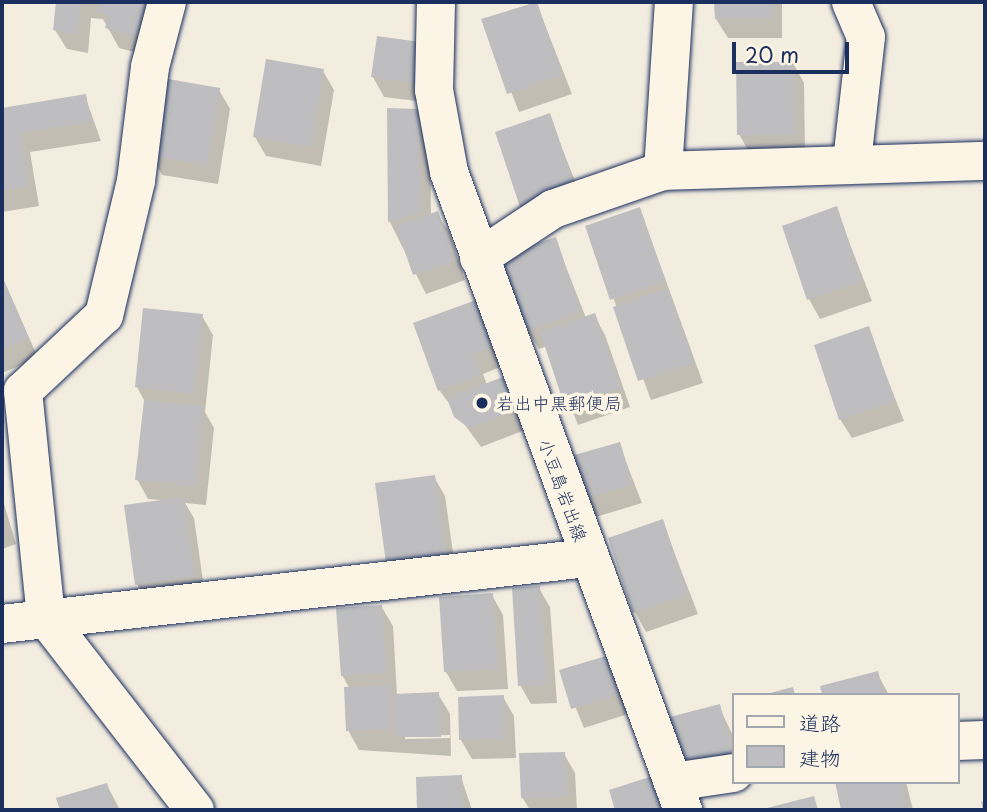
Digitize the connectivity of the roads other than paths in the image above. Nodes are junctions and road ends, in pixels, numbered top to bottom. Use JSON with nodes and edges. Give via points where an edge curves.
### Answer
{"nodes":[{"id":1,"x":167,"y":2,"type":"edge"},
{"id":2,"x":436,"y":2,"type":"edge"},
{"id":3,"x":674,"y":2,"type":"edge"},
{"id":4,"x":852,"y":2,"type":"edge"},
{"id":5,"x":852,"y":161,"type":"junction"},
{"id":6,"x":985,"y":161,"type":"edge"},
{"id":7,"x":663,"y":171,"type":"junction"},
{"id":8,"x":479,"y":258,"type":"junction"},
{"id":9,"x":588,"y":558,"type":"junction"},
{"id":10,"x":46,"y":618,"type":"junction"},
{"id":11,"x":2,"y":624,"type":"edge"},
{"id":12,"x":985,"y":740,"type":"edge"},
{"id":13,"x":959,"y":741,"type":"edge"},
{"id":14,"x":732,"y":773,"type":"edge"},
{"id":15,"x":678,"y":796,"type":"edge"},
{"id":16,"x":195,"y":810,"type":"edge"}],
"edges":[{"from":1,"to":10,"type":"street","via":[[150,67],[136,181],[104,315],[23,391]]},
{"from":2,"to":8,"type":"street","name":"小豆島岩出線","via":[[434,90],[449,172]]},
{"from":3,"to":7,"type":"street"},
{"from":4,"to":5,"type":"street","via":[[866,37]]},
{"from":5,"to":6,"type":"street"},
{"from":5,"to":7,"type":"street"},
{"from":7,"to":8,"type":"street","via":[[553,209]]},
{"from":8,"to":9,"type":"street","name":"小豆島岩出線"},
{"from":9,"to":10,"type":"street"},
{"from":9,"to":15,"type":"street","name":"小豆島岩出線"},
{"from":10,"to":11,"type":"street"},
{"from":10,"to":16,"type":"street"},
{"from":12,"to":13,"type":"street"},
{"from":14,"to":15,"type":"street"}]}
